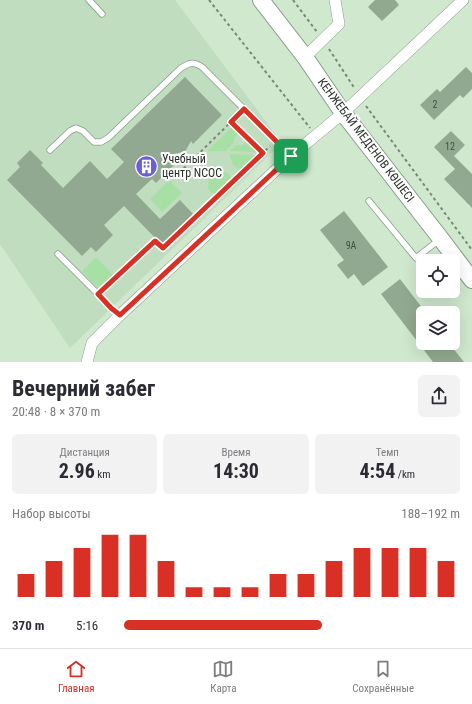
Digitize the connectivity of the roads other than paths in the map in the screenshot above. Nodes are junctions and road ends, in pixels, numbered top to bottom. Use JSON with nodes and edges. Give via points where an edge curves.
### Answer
{"nodes":[{"id":1,"x":89,"y":0,"type":"edge"},
{"id":2,"x":261,"y":0,"type":"edge"},
{"id":3,"x":335,"y":0,"type":"edge"},
{"id":4,"x":463,"y":0,"type":"edge"},
{"id":5,"x":102,"y":14,"type":"dead end"},
{"id":6,"x":305,"y":57,"type":"junction"},
{"id":7,"x":343,"y":113,"type":"junction"},
{"id":8,"x":50,"y":150,"type":"dead end"},
{"id":9,"x":291,"y":156,"type":"junction"},
{"id":10,"x":369,"y":201,"type":"dead end"},
{"id":11,"x":441,"y":238,"type":"junction"},
{"id":12,"x":58,"y":254,"type":"dead end"},
{"id":13,"x":472,"y":280,"type":"edge"},
{"id":14,"x":120,"y":315,"type":"junction"},
{"id":15,"x":87,"y":362,"type":"edge"}],
"edges":[{"from":1,"to":5,"type":"lane"},
{"from":2,"to":6,"type":"street","name":"КЕНЖЕБАЙ МЕДЕНОВ КӨШЕСІ"},
{"from":3,"to":6,"type":"street","via":[[339,24]]},
{"from":4,"to":7,"type":"street"},
{"from":6,"to":7,"type":"street","name":"КЕНЖЕБАЙ МЕДЕНОВ КӨШЕСІ"},
{"from":7,"to":9,"type":"street"},
{"from":7,"to":11,"type":"street","name":"КЕНЖЕБАЙ МЕДЕНОВ КӨШЕСІ"},
{"from":8,"to":9,"type":"lane","via":[[76,128],[94,142],[102,142],[181,68],[191,63],[202,67]]},
{"from":9,"to":14,"type":"street"},
{"from":10,"to":11,"type":"lane","via":[[416,258]]},
{"from":11,"to":13,"type":"street","name":"КЕНЖЕБАЙ МЕДЕНОВ КӨШЕСІ"},
{"from":12,"to":14,"type":"lane"},
{"from":14,"to":15,"type":"street","via":[[92,343]]}]}
